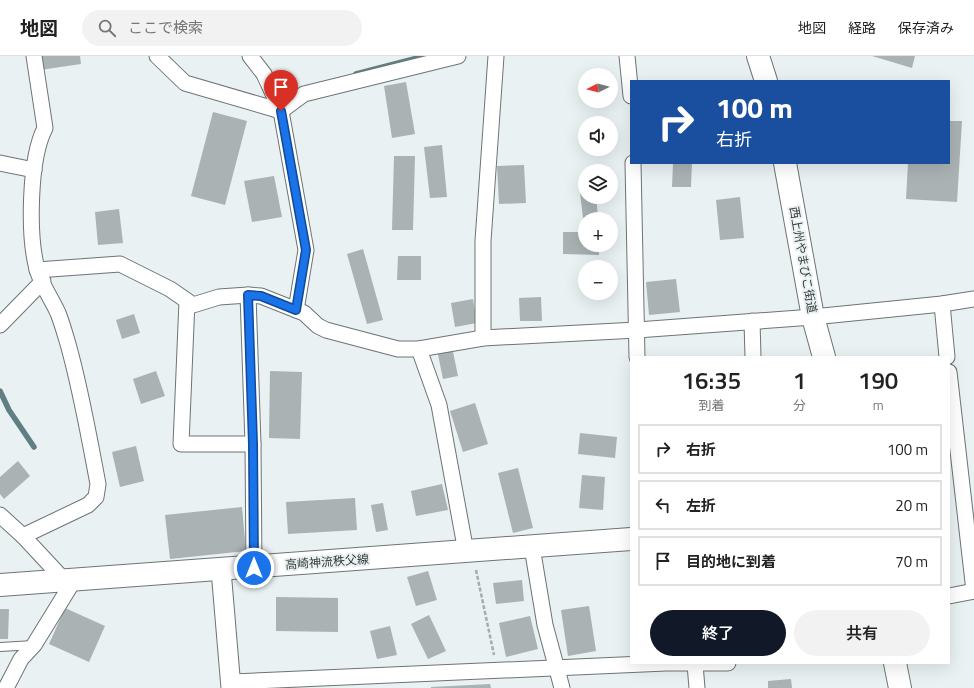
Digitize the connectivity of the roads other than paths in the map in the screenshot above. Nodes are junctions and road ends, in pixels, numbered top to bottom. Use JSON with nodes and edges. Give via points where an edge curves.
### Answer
{"nodes":[{"id":1,"x":34,"y":56,"type":"edge"},
{"id":2,"x":157,"y":56,"type":"edge"},
{"id":3,"x":250,"y":56,"type":"edge"},
{"id":4,"x":458,"y":56,"type":"edge"},
{"id":5,"x":496,"y":56,"type":"edge"},
{"id":6,"x":626,"y":56,"type":"edge"},
{"id":7,"x":758,"y":56,"type":"edge"},
{"id":8,"x":766,"y":80,"type":"edge"},
{"id":9,"x":630,"y":88,"type":"edge"},
{"id":10,"x":281,"y":111,"type":"junction"},
{"id":11,"x":0,"y":163,"type":"edge"},
{"id":12,"x":633,"y":164,"type":"edge"},
{"id":13,"x":785,"y":164,"type":"edge"},
{"id":14,"x":34,"y":170,"type":"junction"},
{"id":15,"x":40,"y":276,"type":"junction"},
{"id":16,"x":248,"y":295,"type":"junction"},
{"id":17,"x":974,"y":299,"type":"edge"},
{"id":18,"x":187,"y":301,"type":"junction"},
{"id":19,"x":942,"y":304,"type":"junction"},
{"id":20,"x":296,"y":310,"type":"junction"},
{"id":21,"x":813,"y":317,"type":"junction"},
{"id":22,"x":752,"y":320,"type":"junction"},
{"id":23,"x":0,"y":325,"type":"edge"},
{"id":24,"x":637,"y":330,"type":"junction"},
{"id":25,"x":483,"y":338,"type":"junction"},
{"id":26,"x":419,"y":349,"type":"junction"},
{"id":27,"x":637,"y":356,"type":"edge"},
{"id":28,"x":753,"y":356,"type":"edge"},
{"id":29,"x":824,"y":356,"type":"edge"},
{"id":30,"x":947,"y":356,"type":"edge"},
{"id":31,"x":950,"y":378,"type":"edge"},
{"id":32,"x":253,"y":444,"type":"junction"},
{"id":33,"x":969,"y":499,"type":"edge"},
{"id":34,"x":0,"y":516,"type":"edge"},
{"id":35,"x":23,"y":536,"type":"junction"},
{"id":36,"x":630,"y":539,"type":"edge"},
{"id":37,"x":532,"y":547,"type":"junction"},
{"id":38,"x":469,"y":552,"type":"junction"},
{"id":39,"x":254,"y":568,"type":"junction"},
{"id":40,"x":221,"y":570,"type":"junction"},
{"id":41,"x":69,"y":580,"type":"junction"},
{"id":42,"x":0,"y":585,"type":"edge"},
{"id":43,"x":974,"y":591,"type":"edge"},
{"id":44,"x":950,"y":596,"type":"edge"},
{"id":45,"x":34,"y":645,"type":"junction"},
{"id":46,"x":0,"y":647,"type":"edge"},
{"id":47,"x":648,"y":664,"type":"edge"},
{"id":48,"x":695,"y":664,"type":"edge"},
{"id":49,"x":894,"y":664,"type":"edge"},
{"id":50,"x":556,"y":669,"type":"junction"},
{"id":51,"x":231,"y":685,"type":"edge"},
{"id":52,"x":6,"y":688,"type":"edge"},
{"id":53,"x":562,"y":688,"type":"edge"},
{"id":54,"x":697,"y":688,"type":"edge"},
{"id":55,"x":900,"y":688,"type":"edge"}],
"edges":[{"from":1,"to":14,"type":"street","via":[[45,128],[40,137]]},
{"from":2,"to":10,"type":"street","via":[[185,83]]},
{"from":3,"to":10,"type":"street","via":[[264,74]]},
{"from":4,"to":10,"type":"street","via":[[304,94]]},
{"from":5,"to":25,"type":"street","via":[[483,241]]},
{"from":6,"to":9,"type":"street"},
{"from":7,"to":8,"type":"main road"},
{"from":10,"to":20,"type":"street","via":[[306,250]]},
{"from":11,"to":14,"type":"street"},
{"from":12,"to":24,"type":"street"},
{"from":13,"to":21,"type":"main road","name":"西上州やまびこ街道"},
{"from":14,"to":15,"type":"street","via":[[32,241]]},
{"from":15,"to":18,"type":"street","via":[[120,264],[170,289]]},
{"from":15,"to":23,"type":"street"},
{"from":15,"to":35,"type":"street","via":[[68,344],[98,484],[96,497],[88,505]]},
{"from":16,"to":18,"type":"street","via":[[219,298],[193,305]]},
{"from":16,"to":20,"type":"street","via":[[261,296]]},
{"from":16,"to":32,"type":"street"},
{"from":17,"to":19,"type":"street"},
{"from":18,"to":32,"type":"street","via":[[181,444]]},
{"from":19,"to":21,"type":"street"},
{"from":19,"to":30,"type":"street"},
{"from":20,"to":26,"type":"street","via":[[326,330],[398,348]]},
{"from":21,"to":22,"type":"street"},
{"from":21,"to":29,"type":"main road","name":"西上州やまびこ街道"},
{"from":22,"to":24,"type":"street"},
{"from":22,"to":28,"type":"street"},
{"from":24,"to":25,"type":"street"},
{"from":24,"to":27,"type":"street"},
{"from":25,"to":26,"type":"street"},
{"from":26,"to":38,"type":"street","via":[[439,405]]},
{"from":31,"to":33,"type":"street"},
{"from":32,"to":39,"type":"street"},
{"from":33,"to":43,"type":"street"},
{"from":34,"to":35,"type":"street"},
{"from":35,"to":41,"type":"street"},
{"from":36,"to":37,"type":"main road","name":"高崎神流秩父線"},
{"from":37,"to":38,"type":"main road","name":"高崎神流秩父線"},
{"from":37,"to":50,"type":"street","via":[[545,625]]},
{"from":38,"to":39,"type":"main road","name":"高崎神流秩父線"},
{"from":39,"to":40,"type":"main road","name":"高崎神流秩父線"},
{"from":40,"to":41,"type":"main road","name":"高崎神流秩父線"},
{"from":40,"to":51,"type":"street"},
{"from":41,"to":42,"type":"main road","name":"高崎神流秩父線"},
{"from":41,"to":45,"type":"street"},
{"from":43,"to":44,"type":"street"},
{"from":45,"to":46,"type":"lane"},
{"from":45,"to":52,"type":"street","via":[[21,659]]},
{"from":47,"to":50,"type":"street"},
{"from":48,"to":54,"type":"street"},
{"from":49,"to":55,"type":"main road"},
{"from":50,"to":51,"type":"street"},
{"from":50,"to":53,"type":"street"}]}
